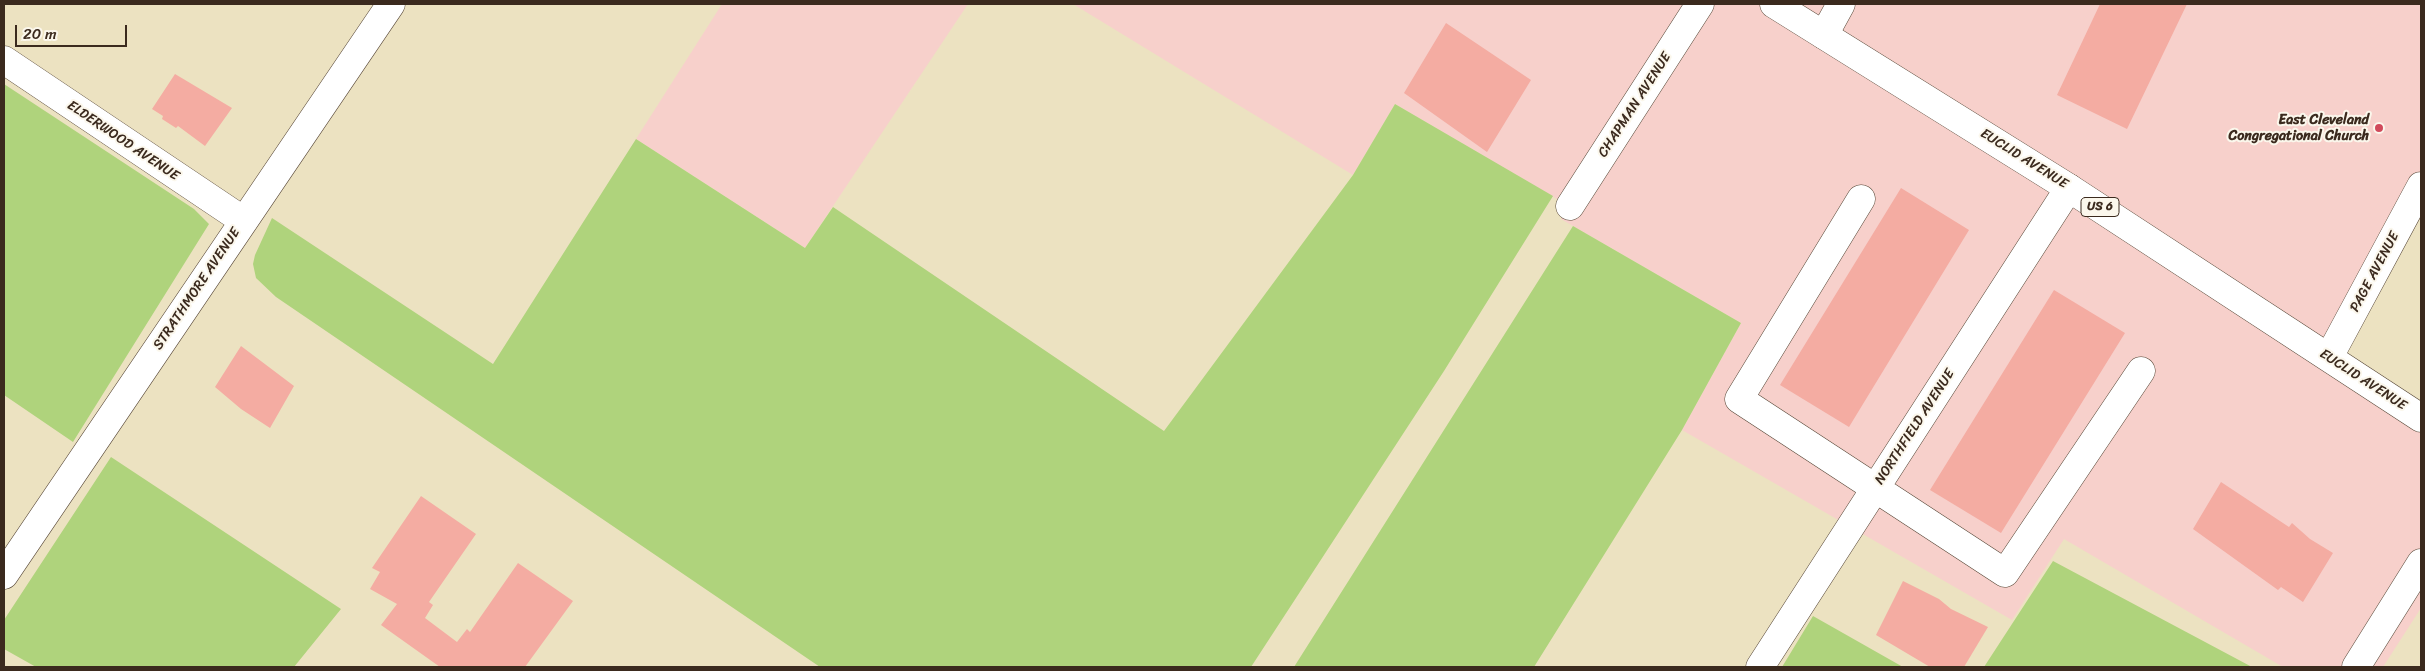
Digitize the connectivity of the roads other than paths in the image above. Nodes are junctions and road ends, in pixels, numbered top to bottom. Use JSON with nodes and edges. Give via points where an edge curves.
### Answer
{"nodes":[{"id":1,"x":391,"y":4,"type":"edge"},
{"id":2,"x":1700,"y":4,"type":"edge"},
{"id":3,"x":1774,"y":4,"type":"edge"},
{"id":4,"x":1841,"y":4,"type":"edge"},
{"id":5,"x":1824,"y":35,"type":"junction"},
{"id":6,"x":4,"y":60,"type":"edge"},
{"id":7,"x":2421,"y":186,"type":"edge"},
{"id":8,"x":2070,"y":188,"type":"junction"},
{"id":9,"x":1861,"y":199,"type":"dead end"},
{"id":10,"x":1570,"y":206,"type":"dead end"},
{"id":11,"x":244,"y":221,"type":"junction"},
{"id":12,"x":2329,"y":357,"type":"junction"},
{"id":13,"x":2141,"y":371,"type":"dead end"},
{"id":14,"x":2421,"y":418,"type":"edge"},
{"id":15,"x":1876,"y":488,"type":"junction"},
{"id":16,"x":2421,"y":562,"type":"edge"},
{"id":17,"x":4,"y":574,"type":"edge"},
{"id":18,"x":1760,"y":667,"type":"edge"},
{"id":19,"x":2356,"y":667,"type":"edge"}],
"edges":[{"from":1,"to":11,"type":"street","name":"STRATHMORE AVENUE"},
{"from":2,"to":10,"type":"street","name":"CHAPMAN AVENUE"},
{"from":3,"to":5,"type":"street","name":"EUCLID AVENUE","number":"US 6"},
{"from":4,"to":5,"type":"street"},
{"from":5,"to":8,"type":"street","name":"EUCLID AVENUE","number":"US 6"},
{"from":6,"to":11,"type":"street","name":"ELDERWOOD AVENUE"},
{"from":7,"to":12,"type":"street","name":"PAGE AVENUE"},
{"from":8,"to":12,"type":"street","name":"EUCLID AVENUE","number":"US 6"},
{"from":8,"to":15,"type":"street","name":"NORTHFIELD AVENUE"},
{"from":9,"to":15,"type":"street","via":[[1740,399]]},
{"from":11,"to":17,"type":"street","name":"STRATHMORE AVENUE"},
{"from":12,"to":14,"type":"street","name":"EUCLID AVENUE","number":"US 6"},
{"from":13,"to":15,"type":"street","via":[[2005,573]]},
{"from":15,"to":18,"type":"street","name":"NORTHFIELD AVENUE"},
{"from":16,"to":19,"type":"street"}]}
